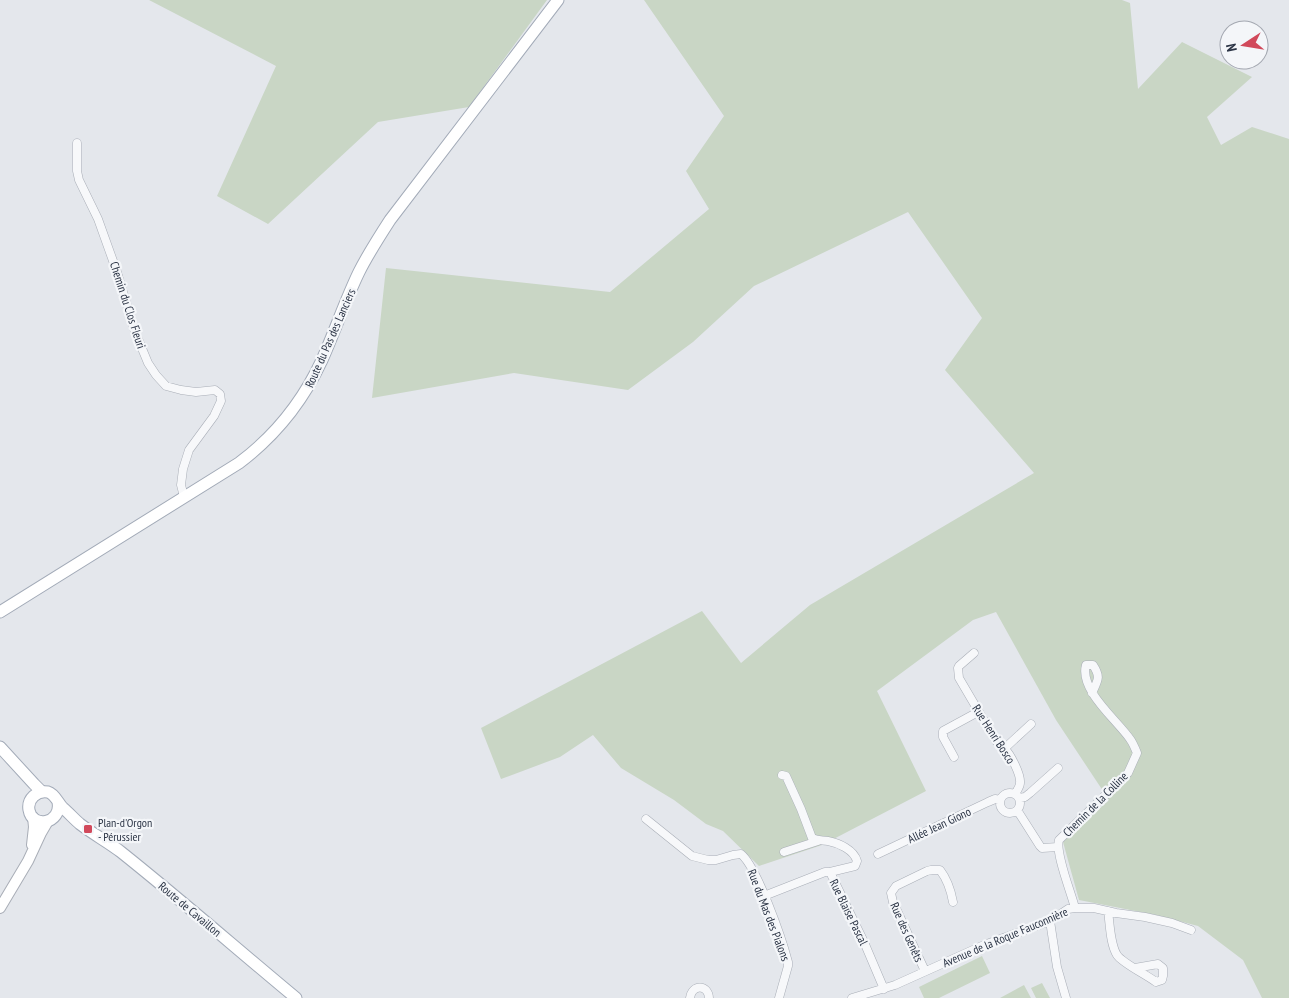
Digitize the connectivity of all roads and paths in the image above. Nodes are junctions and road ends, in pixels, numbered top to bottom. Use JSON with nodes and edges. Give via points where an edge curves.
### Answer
{"nodes":[{"id":1,"x":558,"y":0,"type":"edge"},
{"id":2,"x":77,"y":143,"type":"dead end"},
{"id":3,"x":184,"y":497,"type":"junction"},
{"id":4,"x":0,"y":612,"type":"edge"},
{"id":5,"x":974,"y":653,"type":"dead end"},
{"id":6,"x":1092,"y":693,"type":"dead end"},
{"id":7,"x":978,"y":712,"type":"junction"},
{"id":8,"x":1031,"y":724,"type":"dead end"},
{"id":9,"x":0,"y":747,"type":"edge"},
{"id":10,"x":1005,"y":748,"type":"junction"},
{"id":11,"x":954,"y":757,"type":"dead end"},
{"id":12,"x":18,"y":767,"type":"junction"},
{"id":13,"x":1058,"y":768,"type":"dead end"},
{"id":14,"x":782,"y":775,"type":"dead end"},
{"id":15,"x":42,"y":792,"type":"junction"},
{"id":16,"x":1017,"y":796,"type":"junction"},
{"id":17,"x":30,"y":800,"type":"junction"},
{"id":18,"x":1000,"y":800,"type":"junction"},
{"id":19,"x":58,"y":802,"type":"junction"},
{"id":20,"x":1017,"y":810,"type":"junction"},
{"id":21,"x":33,"y":817,"type":"junction"},
{"id":22,"x":646,"y":819,"type":"dead end"},
{"id":23,"x":51,"y":820,"type":"junction"},
{"id":24,"x":81,"y":824,"type":"junction"},
{"id":25,"x":818,"y":840,"type":"junction"},
{"id":26,"x":1058,"y":847,"type":"junction"},
{"id":27,"x":784,"y":852,"type":"dead end"},
{"id":28,"x":31,"y":853,"type":"junction"},
{"id":29,"x":878,"y":854,"type":"dead end"},
{"id":30,"x":830,"y":872,"type":"junction"},
{"id":31,"x":764,"y":896,"type":"junction"},
{"id":32,"x":953,"y":902,"type":"dead end"},
{"id":33,"x":0,"y":908,"type":"edge"},
{"id":34,"x":1075,"y":908,"type":"junction"},
{"id":35,"x":1108,"y":911,"type":"junction"},
{"id":36,"x":1050,"y":921,"type":"junction"},
{"id":37,"x":1191,"y":930,"type":"dead end"},
{"id":38,"x":1135,"y":968,"type":"dead end"},
{"id":39,"x":925,"y":971,"type":"junction"},
{"id":40,"x":884,"y":989,"type":"junction"},
{"id":41,"x":866,"y":996,"type":"edge"},
{"id":42,"x":296,"y":998,"type":"edge"},
{"id":43,"x":690,"y":998,"type":"edge"},
{"id":44,"x":709,"y":998,"type":"edge"},
{"id":45,"x":779,"y":998,"type":"edge"},
{"id":46,"x":852,"y":998,"type":"edge"},
{"id":47,"x":1066,"y":998,"type":"edge"}],
"edges":[{"from":1,"to":3,"type":"main road","name":"Route du Pas des Lanciers","via":[[390,220],[358,274],[321,361],[297,404],[250,454]]},
{"from":2,"to":3,"type":"street","name":"Chemin du Clos Fleuri","via":[[79,180],[98,219],[148,363],[166,386],[196,392],[215,390],[220,394],[221,401],[214,416],[190,450],[183,468],[181,485]]},
{"from":3,"to":4,"type":"main road","name":"Route du Pas des Lanciers"},
{"from":5,"to":7,"type":"street","name":"Rue Henri Bosco","via":[[959,666],[958,674]]},
{"from":6,"to":26,"type":"street","name":"Chemin de la Colline","via":[[1130,739],[1137,753],[1128,773],[1059,840]]},
{"from":7,"to":10,"type":"street","name":"Rue Henri Bosco","via":[[996,741]]},
{"from":7,"to":11,"type":"street","via":[[943,731]]},
{"from":8,"to":10,"type":"street"},
{"from":9,"to":12,"type":"main road"},
{"from":10,"to":16,"type":"street","name":"Rue Henri Bosco","via":[[1020,780]]},
{"from":12,"to":15,"type":"main road"},
{"from":12,"to":17,"type":"main road"},
{"from":13,"to":16,"type":"street","via":[[1025,797]]},
{"from":14,"to":25,"type":"street","via":[[786,776],[810,835]]},
{"from":15,"to":17,"type":"main road"},
{"from":15,"to":19,"type":"main road","via":[[52,794]]},
{"from":16,"to":18,"type":"street","via":[[1011,792]]},
{"from":16,"to":20,"type":"street","name":"Rue Henri Bosco","via":[[1020,804]]},
{"from":17,"to":21,"type":"main road","via":[[29,809]]},
{"from":18,"to":20,"type":"street","via":[[1000,808],[1004,812]]},
{"from":18,"to":29,"type":"street","name":"Allée Jean Giono","via":[[988,802]]},
{"from":19,"to":23,"type":"main road","via":[[58,811]]},
{"from":19,"to":24,"type":"main road","name":"Route de Cavaillon"},
{"from":20,"to":26,"type":"street","via":[[1042,848]]},
{"from":21,"to":23,"type":"main road","via":[[40,822]]},
{"from":21,"to":28,"type":"main road"},
{"from":22,"to":31,"type":"street","name":"Rue du Mas des Pialons","via":[[692,856],[716,860],[741,854],[750,864]]},
{"from":23,"to":24,"type":"main road","name":"Route de Cavaillon"},
{"from":23,"to":28,"type":"main road"},
{"from":24,"to":42,"type":"main road","name":"Route de Cavaillon","via":[[120,851]]},
{"from":25,"to":27,"type":"street"},
{"from":25,"to":30,"type":"street","via":[[841,845],[857,858],[855,866]]},
{"from":26,"to":34,"type":"street","name":"Chemin de la Colline"},
{"from":28,"to":33,"type":"main road"},
{"from":30,"to":31,"type":"street","name":"Rue Blaise Pascal"},
{"from":30,"to":40,"type":"street","name":"Rue Blaise Pascal"},
{"from":31,"to":45,"type":"street","name":"Rue du Mas des Pialons","via":[[788,962]]},
{"from":32,"to":39,"type":"street","name":"Rue des Genêts","via":[[943,874],[936,869],[896,886],[892,893],[892,902]]},
{"from":34,"to":35,"type":"street","name":"Avenue de la Roque Fauconnière"},
{"from":34,"to":36,"type":"street","name":"Avenue de la Roque Fauconnière"},
{"from":35,"to":37,"type":"street","name":"Avenue de la Roque Fauconnière","via":[[1172,923]]},
{"from":35,"to":38,"type":"street","via":[[1116,953]]},
{"from":36,"to":39,"type":"street","name":"Avenue de la Roque Fauconnière"},
{"from":36,"to":47,"type":"street","via":[[1057,967]]},
{"from":39,"to":40,"type":"street","name":"Avenue de la Roque Fauconnière"},
{"from":40,"to":41,"type":"street","name":"Avenue de la Roque Fauconnière"},
{"from":41,"to":46,"type":"street","name":"Avenue de la Roque Fauconnière"},
{"from":43,"to":44,"type":"street","via":[[698,987],[708,993]]}]}
